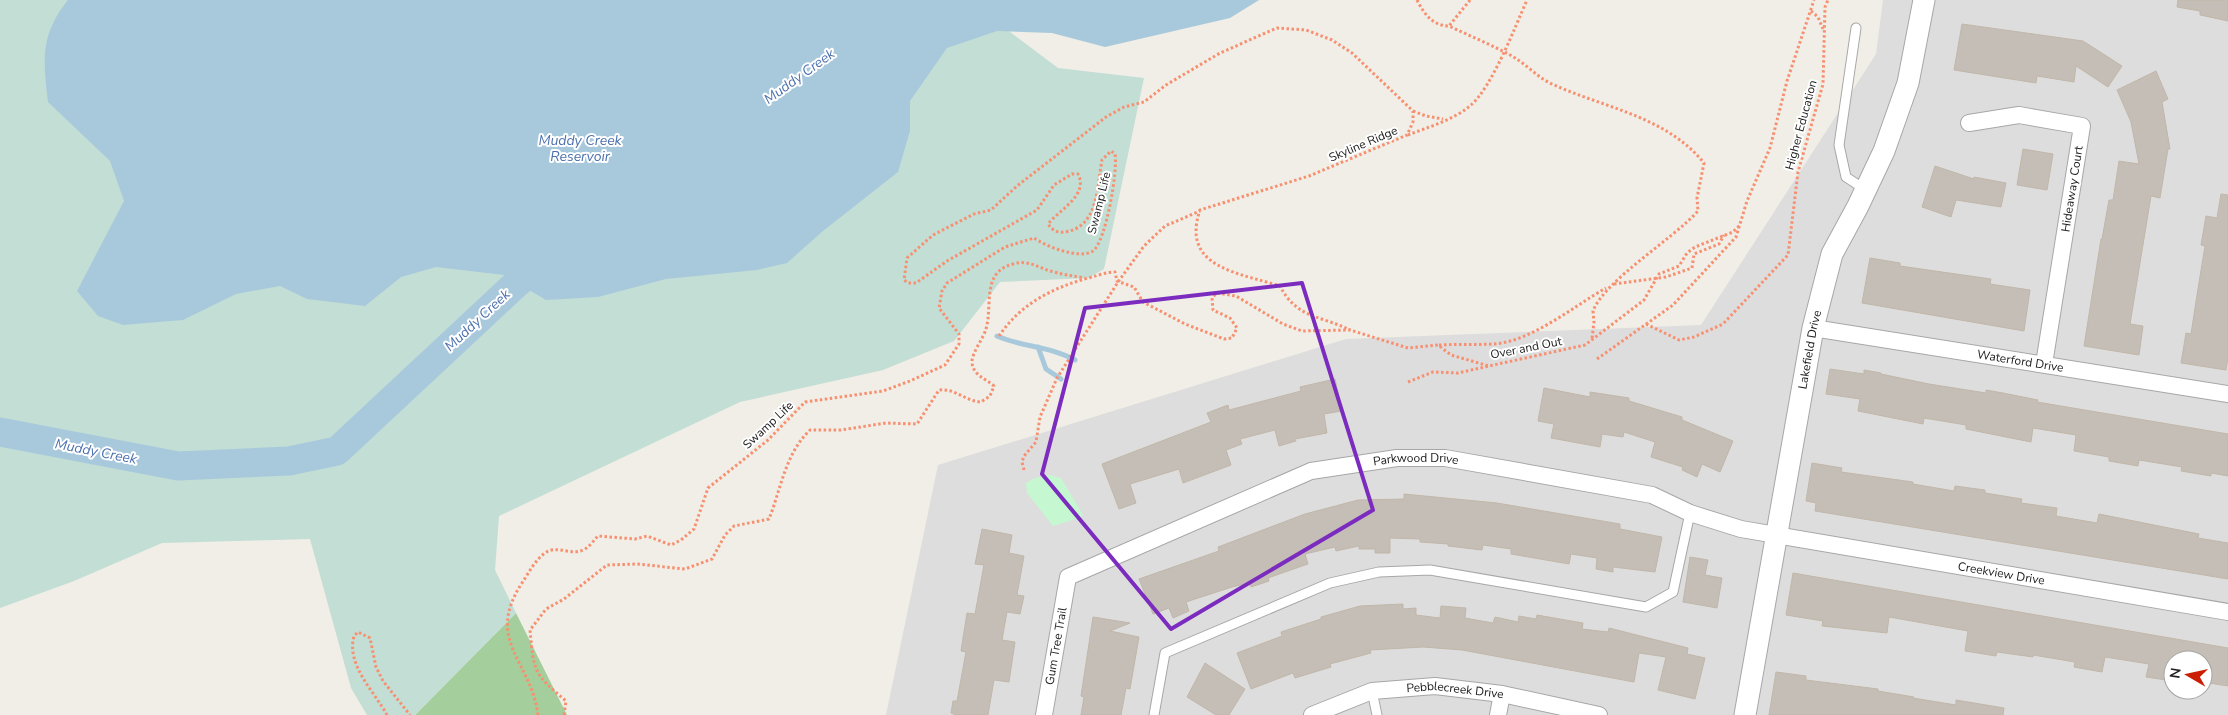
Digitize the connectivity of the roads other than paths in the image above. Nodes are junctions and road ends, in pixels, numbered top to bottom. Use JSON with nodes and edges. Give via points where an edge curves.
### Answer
{"nodes":[{"id":1,"x":1924,"y":0,"type":"edge"},
{"id":2,"x":1856,"y":28,"type":"dead end"},
{"id":3,"x":1969,"y":123,"type":"dead end"},
{"id":4,"x":1866,"y":190,"type":"junction"},
{"id":5,"x":1813,"y":328,"type":"junction"},
{"id":6,"x":2044,"y":364,"type":"junction"},
{"id":7,"x":2228,"y":394,"type":"edge"},
{"id":8,"x":1690,"y":513,"type":"junction"},
{"id":9,"x":1776,"y":533,"type":"junction"},
{"id":10,"x":1068,"y":577,"type":"joint"},
{"id":11,"x":2228,"y":612,"type":"edge"},
{"id":12,"x":1372,"y":691,"type":"junction"},
{"id":13,"x":1502,"y":694,"type":"junction"},
{"id":14,"x":1044,"y":715,"type":"edge"},
{"id":15,"x":1154,"y":715,"type":"edge"},
{"id":16,"x":1312,"y":715,"type":"edge"},
{"id":17,"x":1377,"y":715,"type":"edge"},
{"id":18,"x":1498,"y":715,"type":"edge"},
{"id":19,"x":1599,"y":715,"type":"edge"},
{"id":20,"x":1745,"y":715,"type":"edge"}],
"edges":[{"from":1,"to":4,"type":"street","name":"Lakefield Drive","via":[[1908,84]]},
{"from":2,"to":4,"type":"lane","via":[[1839,146],[1846,177]]},
{"from":3,"to":6,"type":"street","name":"Hideaway Court","via":[[2019,115],[2082,126]]},
{"from":4,"to":5,"type":"street","name":"Lakefield Drive","via":[[1832,254]]},
{"from":5,"to":6,"type":"street","name":"Waterford Drive"},
{"from":5,"to":9,"type":"street","name":"Lakefield Drive"},
{"from":6,"to":7,"type":"street","name":"Waterford Drive"},
{"from":8,"to":9,"type":"street","name":"Parkwood Drive","via":[[1741,529]]},
{"from":8,"to":10,"type":"street","name":"Parkwood Drive","via":[[1642,493],[1445,458],[1397,458],[1311,472]]},
{"from":8,"to":15,"type":"lane","via":[[1673,592],[1646,607],[1430,570],[1379,572],[1330,584],[1165,653]]},
{"from":9,"to":11,"type":"street","name":"Creekview Drive"},
{"from":9,"to":20,"type":"street","name":"Lakefield Drive"},
{"from":10,"to":14,"type":"street","name":"Gum Tree Trail"},
{"from":12,"to":13,"type":"street","name":"Pebblecreek Drive","via":[[1435,686]]},
{"from":12,"to":16,"type":"street","name":"Pebblecreek Drive"},
{"from":12,"to":17,"type":"lane"},
{"from":13,"to":18,"type":"street"},
{"from":13,"to":19,"type":"street","name":"Pebblecreek Drive"}]}
